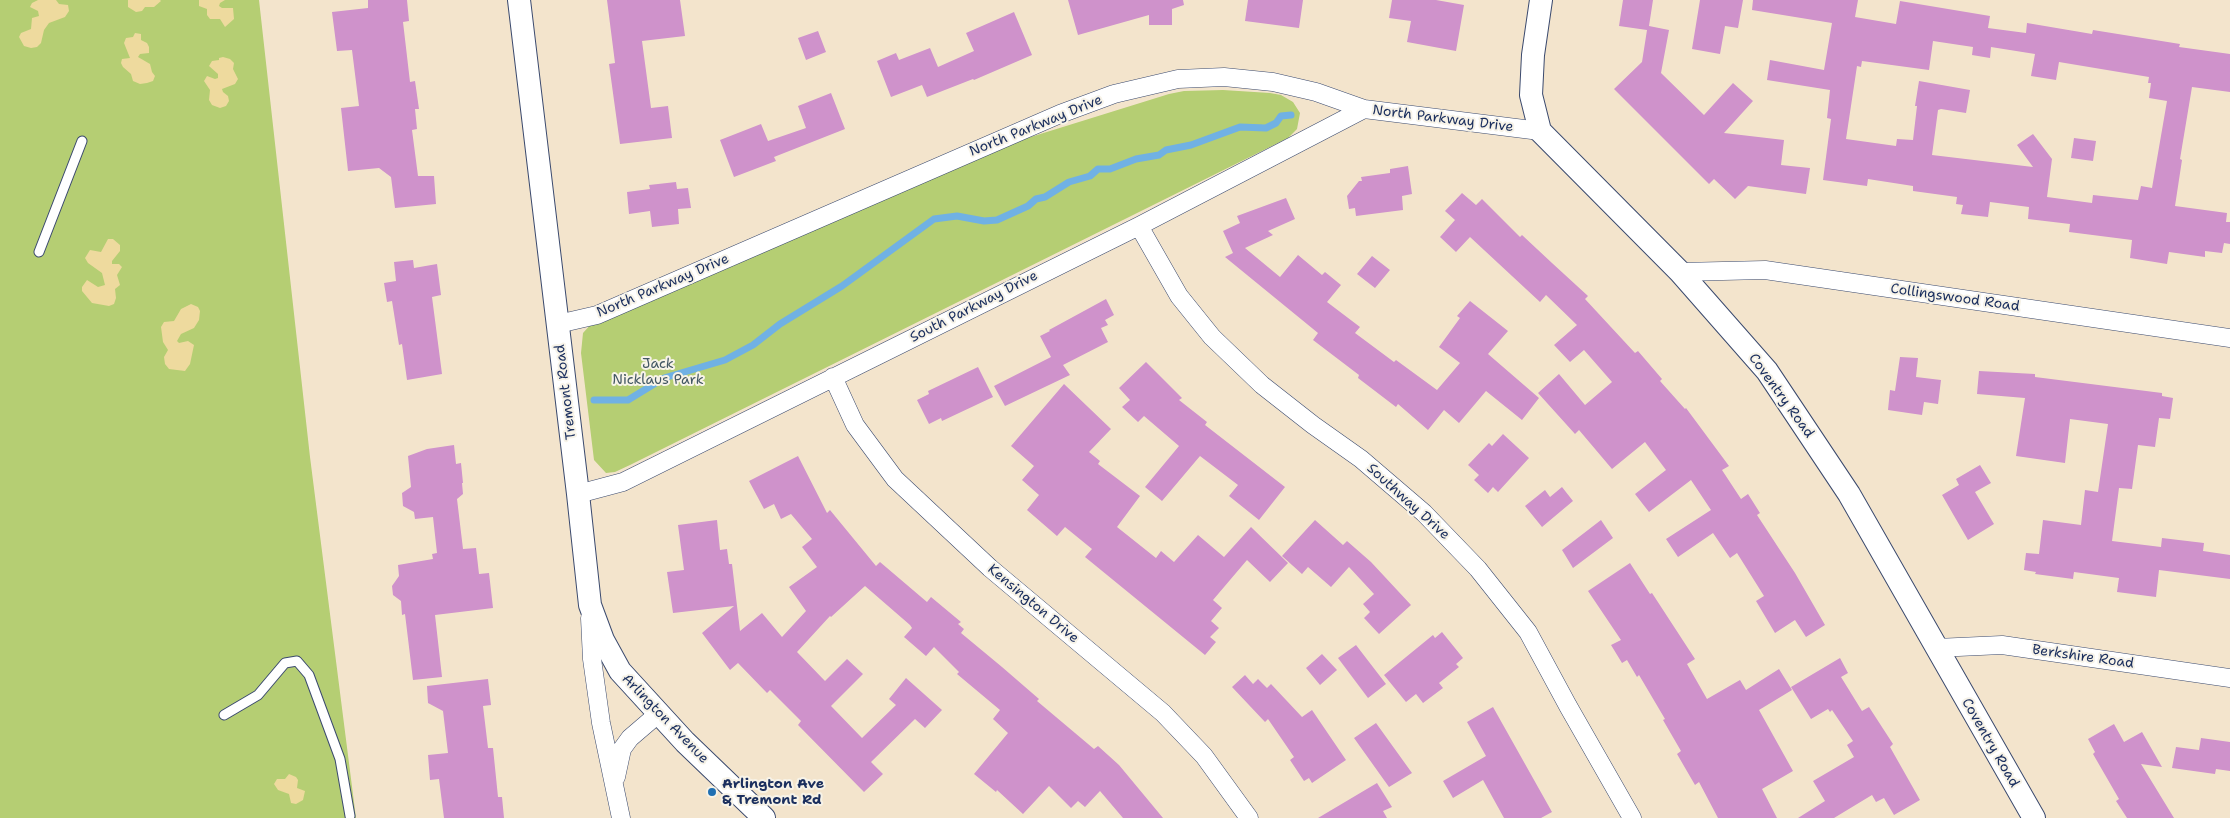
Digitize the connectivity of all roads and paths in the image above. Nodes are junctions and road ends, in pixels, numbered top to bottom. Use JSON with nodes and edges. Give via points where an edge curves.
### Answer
{"nodes":[{"id":1,"x":519,"y":0,"type":"edge"},
{"id":2,"x":1540,"y":0,"type":"edge"},
{"id":3,"x":1364,"y":108,"type":"junction"},
{"id":4,"x":1540,"y":131,"type":"junction"},
{"id":5,"x":82,"y":141,"type":"dead end"},
{"id":6,"x":1139,"y":226,"type":"junction"},
{"id":7,"x":39,"y":252,"type":"dead end"},
{"id":8,"x":1680,"y":272,"type":"junction"},
{"id":9,"x":558,"y":324,"type":"junction"},
{"id":10,"x":2230,"y":338,"type":"edge"},
{"id":11,"x":833,"y":377,"type":"junction"},
{"id":12,"x":578,"y":494,"type":"junction"},
{"id":13,"x":590,"y":605,"type":"junction"},
{"id":14,"x":1936,"y":648,"type":"junction"},
{"id":15,"x":2230,"y":678,"type":"edge"},
{"id":16,"x":658,"y":714,"type":"junction"},
{"id":17,"x":224,"y":715,"type":"dead end"},
{"id":18,"x":615,"y":782,"type":"junction"},
{"id":19,"x":350,"y":816,"type":"dead end"},
{"id":20,"x":621,"y":818,"type":"edge"},
{"id":21,"x":764,"y":818,"type":"edge"},
{"id":22,"x":1249,"y":818,"type":"edge"},
{"id":23,"x":1632,"y":818,"type":"edge"},
{"id":24,"x":2034,"y":818,"type":"edge"}],
"edges":[{"from":1,"to":9,"type":"street","name":"Tremont Road"},
{"from":2,"to":4,"type":"street","name":"Coventry Road","via":[[1530,95]]},
{"from":3,"to":4,"type":"street","name":"North Parkway Drive"},
{"from":3,"to":6,"type":"street","name":"South Parkway Drive"},
{"from":3,"to":9,"type":"street","name":"North Parkway Drive","via":[[1273,82],[1224,77],[1178,79],[1114,94],[1060,114],[597,315]]},
{"from":4,"to":8,"type":"street","name":"Coventry Road"},
{"from":5,"to":7,"type":"lane"},
{"from":6,"to":11,"type":"street","name":"South Parkway Drive"},
{"from":6,"to":23,"type":"street","name":"Southway Drive","via":[[1179,296],[1212,337],[1262,385],[1361,459],[1424,513],[1478,569],[1528,632]]},
{"from":8,"to":10,"type":"street","name":"Collingswood Road","via":[[1765,270]]},
{"from":8,"to":14,"type":"street","name":"Coventry Road","via":[[1767,371],[1849,494]]},
{"from":9,"to":12,"type":"street","name":"Tremont Road"},
{"from":11,"to":12,"type":"street","name":"South Parkway Drive","via":[[624,482]]},
{"from":11,"to":22,"type":"street","name":"Kensington Drive","via":[[855,425],[895,479],[990,568],[1163,713],[1204,756]]},
{"from":12,"to":13,"type":"street","name":"Tremont Road"},
{"from":13,"to":16,"type":"street","name":"Arlington Avenue","via":[[603,640],[620,671]]},
{"from":13,"to":18,"type":"street","name":"Tremont Road","via":[[592,659],[601,723]]},
{"from":14,"to":15,"type":"street","name":"Berkshire Road","via":[[2002,645]]},
{"from":14,"to":24,"type":"street","name":"Coventry Road"},
{"from":16,"to":18,"type":"street","name":"Tremont Road","via":[[630,738],[622,750]]},
{"from":16,"to":21,"type":"street","name":"Arlington Avenue"},
{"from":17,"to":19,"type":"lane","via":[[258,695],[285,663],[297,661],[309,675],[340,759]]},
{"from":18,"to":20,"type":"street","name":"Tremont Road"}]}
